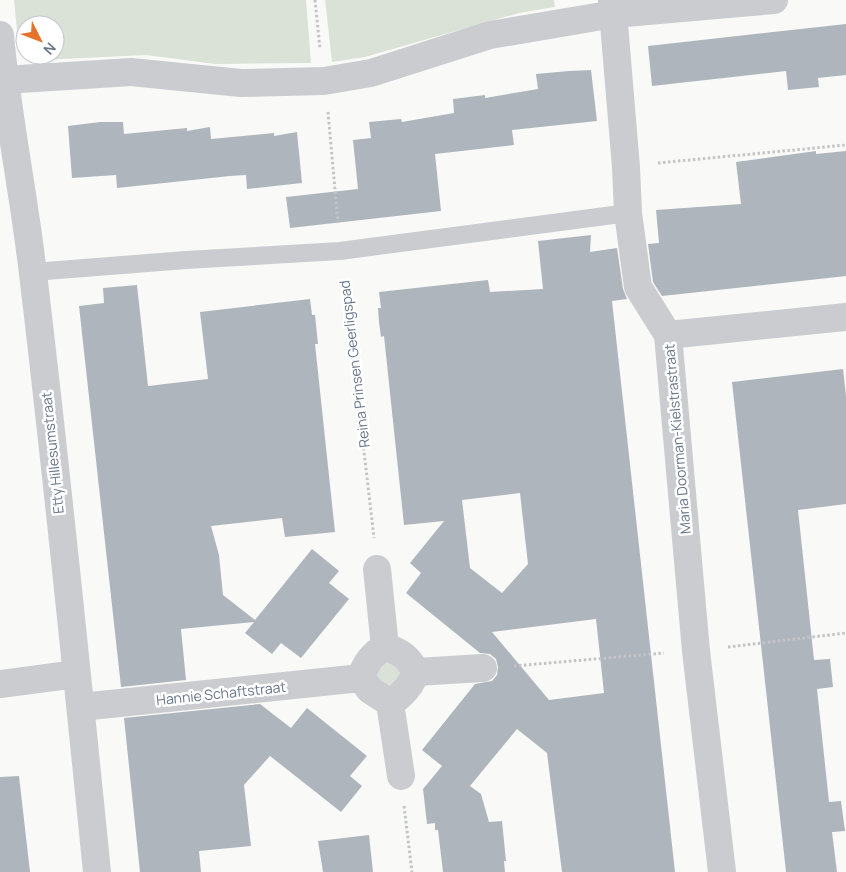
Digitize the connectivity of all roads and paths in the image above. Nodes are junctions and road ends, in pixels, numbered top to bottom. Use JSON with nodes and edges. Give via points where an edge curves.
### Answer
{"nodes":[{"id":1,"x":315,"y":0,"type":"edge"},
{"id":2,"x":774,"y":0,"type":"edge"},
{"id":3,"x":613,"y":7,"type":"edge"},
{"id":4,"x":0,"y":35,"type":"edge"},
{"id":5,"x":321,"y":52,"type":"dead end"},
{"id":6,"x":4,"y":80,"type":"junction"},
{"id":7,"x":324,"y":81,"type":"junction"},
{"id":8,"x":3,"y":113,"type":"edge"},
{"id":9,"x":846,"y":145,"type":"edge"},
{"id":10,"x":626,"y":166,"type":"junction"},
{"id":11,"x":628,"y":213,"type":"junction"},
{"id":12,"x":340,"y":251,"type":"junction"},
{"id":13,"x":33,"y":272,"type":"junction"},
{"id":14,"x":846,"y":317,"type":"edge"},
{"id":15,"x":668,"y":336,"type":"junction"},
{"id":16,"x":377,"y":568,"type":"joint"},
{"id":17,"x":386,"y":647,"type":"junction"},
{"id":18,"x":483,"y":668,"type":"dead end"},
{"id":19,"x":416,"y":672,"type":"junction"},
{"id":20,"x":76,"y":674,"type":"junction"},
{"id":21,"x":361,"y":678,"type":"junction"},
{"id":22,"x":0,"y":684,"type":"edge"},
{"id":23,"x":390,"y":703,"type":"junction"},
{"id":24,"x":80,"y":707,"type":"junction"},
{"id":25,"x":401,"y":776,"type":"joint"},
{"id":26,"x":97,"y":872,"type":"edge"},
{"id":27,"x":412,"y":872,"type":"edge"},
{"id":28,"x":722,"y":872,"type":"edge"}],
"edges":[{"from":1,"to":5,"type":"path"},
{"from":2,"to":3,"type":"street"},
{"from":3,"to":7,"type":"street","via":[[490,35],[372,73]]},
{"from":3,"to":10,"type":"street","name":"Maria Doorman-Kielstrastraat"},
{"from":4,"to":6,"type":"street","name":"Etty Hillesumstraat"},
{"from":6,"to":7,"type":"street","via":[[131,72],[241,83]]},
{"from":6,"to":8,"type":"street","name":"Etty Hillesumstraat"},
{"from":7,"to":12,"type":"path","name":"Reina Prinsen Geerligspad"},
{"from":8,"to":13,"type":"street","name":"Etty Hillesumstraat"},
{"from":9,"to":10,"type":"path"},
{"from":10,"to":11,"type":"street","name":"Maria Doorman-Kielstrastraat"},
{"from":11,"to":12,"type":"lane"},
{"from":11,"to":15,"type":"street","name":"Maria Doorman-Kielstrastraat","via":[[638,287]]},
{"from":12,"to":13,"type":"lane"},
{"from":12,"to":16,"type":"path","name":"Reina Prinsen Geerligspad"},
{"from":13,"to":20,"type":"street","name":"Etty Hillesumstraat"},
{"from":14,"to":15,"type":"street"},
{"from":15,"to":28,"type":"street","name":"Maria Doorman-Kielstrastraat","via":[[696,651]]},
{"from":16,"to":17,"type":"street"},
{"from":17,"to":19,"type":"street","via":[[407,658]]},
{"from":17,"to":21,"type":"street","via":[[372,656]]},
{"from":18,"to":19,"type":"street"},
{"from":19,"to":23,"type":"street","via":[[406,690]]},
{"from":20,"to":22,"type":"street"},
{"from":20,"to":24,"type":"street","name":"Etty Hillesumstraat"},
{"from":21,"to":23,"type":"street","via":[[370,690]]},
{"from":21,"to":24,"type":"street","name":"Hannie Schaftstraat"},
{"from":23,"to":25,"type":"street"},
{"from":24,"to":26,"type":"street","name":"Etty Hillesumstraat"},
{"from":25,"to":27,"type":"path"}]}
